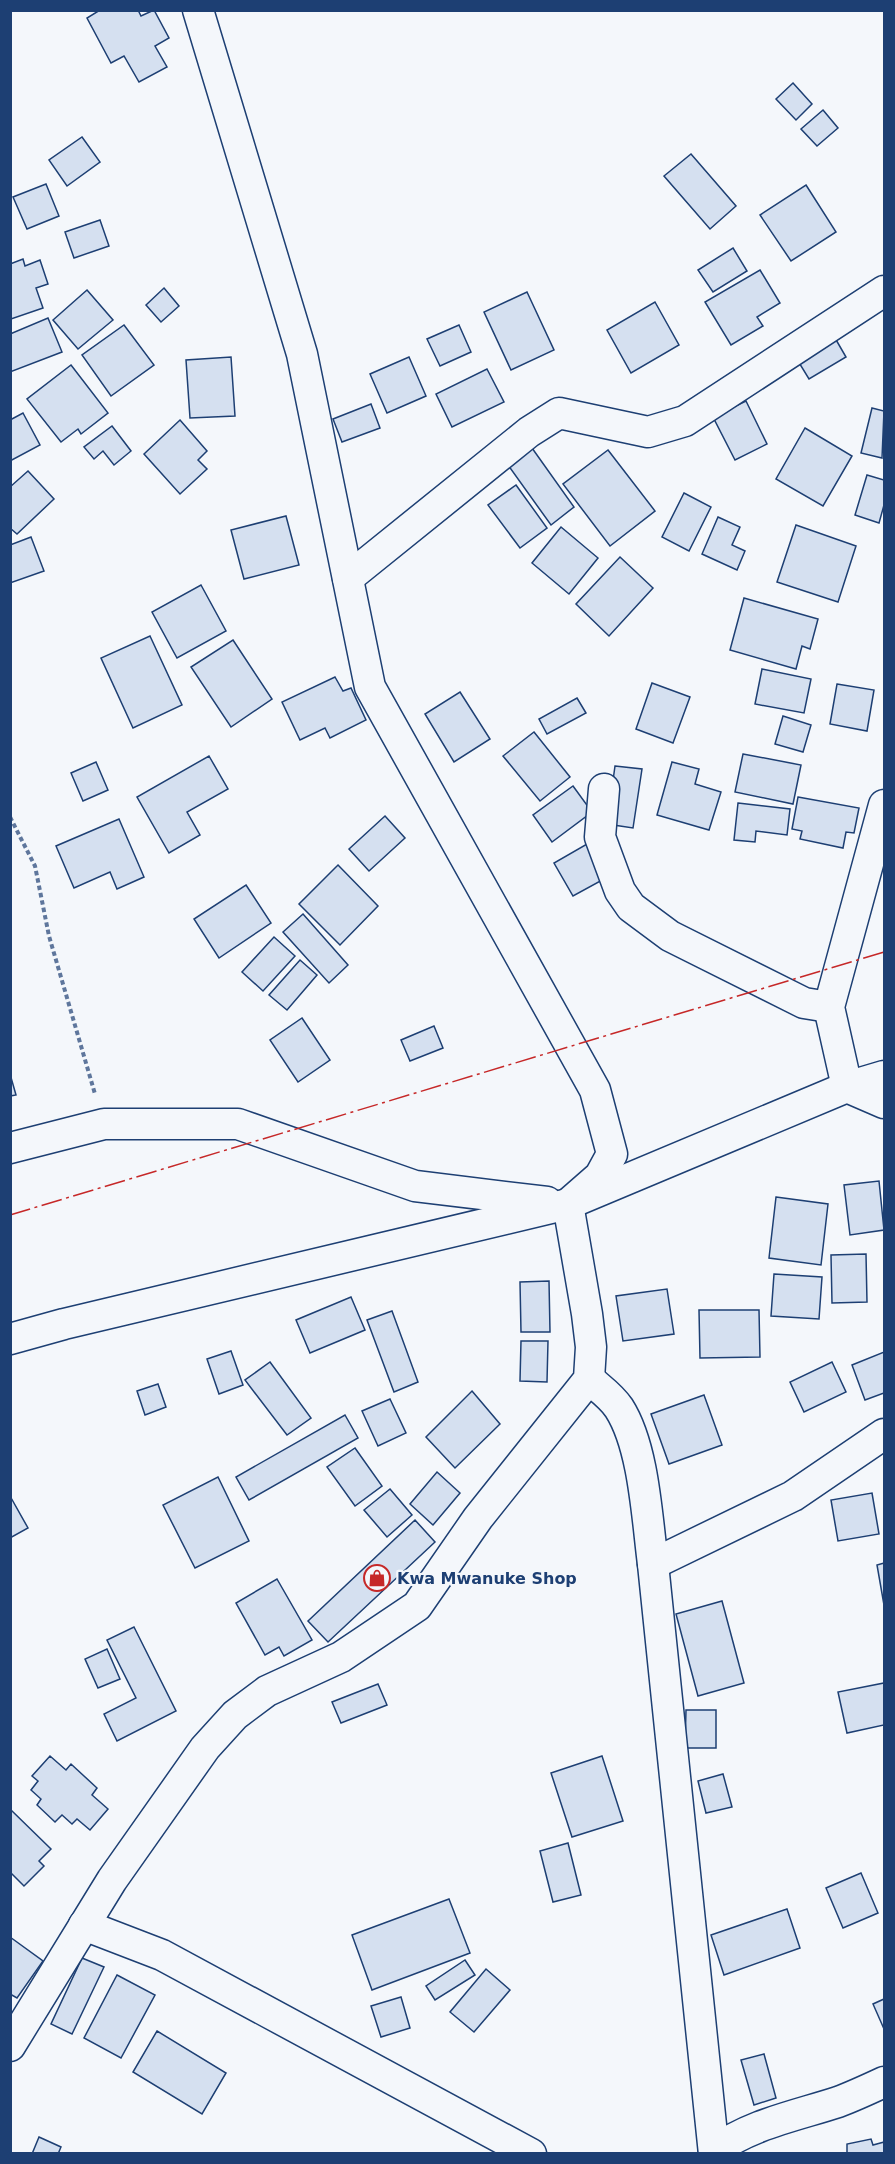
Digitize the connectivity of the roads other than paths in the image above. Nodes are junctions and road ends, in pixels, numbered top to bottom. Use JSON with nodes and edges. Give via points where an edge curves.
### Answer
{"nodes":[{"id":1,"x":198,"y":10,"type":"edge"},
{"id":2,"x":885,"y":291,"type":"edge"},
{"id":3,"x":348,"y":578,"type":"junction"},
{"id":4,"x":604,"y":789,"type":"dead end"},
{"id":5,"x":885,"y":805,"type":"edge"},
{"id":6,"x":829,"y":1007,"type":"junction"},
{"id":7,"x":885,"y":1076,"type":"edge"},
{"id":8,"x":847,"y":1087,"type":"junction"},
{"id":9,"x":885,"y":1103,"type":"edge"},
{"id":10,"x":10,"y":1148,"type":"edge"},
{"id":11,"x":568,"y":1204,"type":"junction"},
{"id":12,"x":10,"y":1339,"type":"edge"},
{"id":13,"x":589,"y":1379,"type":"junction"},
{"id":14,"x":885,"y":1434,"type":"edge"},
{"id":15,"x":653,"y":1564,"type":"junction"},
{"id":16,"x":84,"y":1925,"type":"junction"},
{"id":17,"x":10,"y":2046,"type":"edge"},
{"id":18,"x":885,"y":2082,"type":"edge"},
{"id":19,"x":714,"y":2152,"type":"edge"},
{"id":20,"x":531,"y":2154,"type":"edge"}],
"edges":[{"from":1,"to":3,"type":"street","via":[[302,354]]},
{"from":2,"to":3,"type":"street","via":[[685,421],[648,432],[559,412]]},
{"from":3,"to":11,"type":"street","via":[[370,687],[596,1090],[612,1154],[600,1176]]},
{"from":4,"to":6,"type":"street","via":[[600,837],[620,891],[631,908],[670,936],[804,1003]]},
{"from":5,"to":6,"type":"street"},
{"from":6,"to":8,"type":"street"},
{"from":7,"to":8,"type":"street"},
{"from":8,"to":9,"type":"street"},
{"from":8,"to":11,"type":"street"},
{"from":10,"to":11,"type":"street","via":[[104,1124],[238,1124],[415,1186]]},
{"from":11,"to":12,"type":"street"},
{"from":11,"to":13,"type":"street","via":[[591,1347]]},
{"from":13,"to":15,"type":"street","via":[[618,1407],[629,1428]]},
{"from":13,"to":16,"type":"street","via":[[478,1518],[417,1606],[341,1657],[267,1691],[228,1723],[205,1748]]},
{"from":14,"to":15,"type":"street","via":[[793,1496]]},
{"from":15,"to":19,"type":"street"},
{"from":16,"to":17,"type":"street"},
{"from":16,"to":20,"type":"street","via":[[162,1955]]},
{"from":18,"to":19,"type":"street","via":[[734,2136]]}]}
